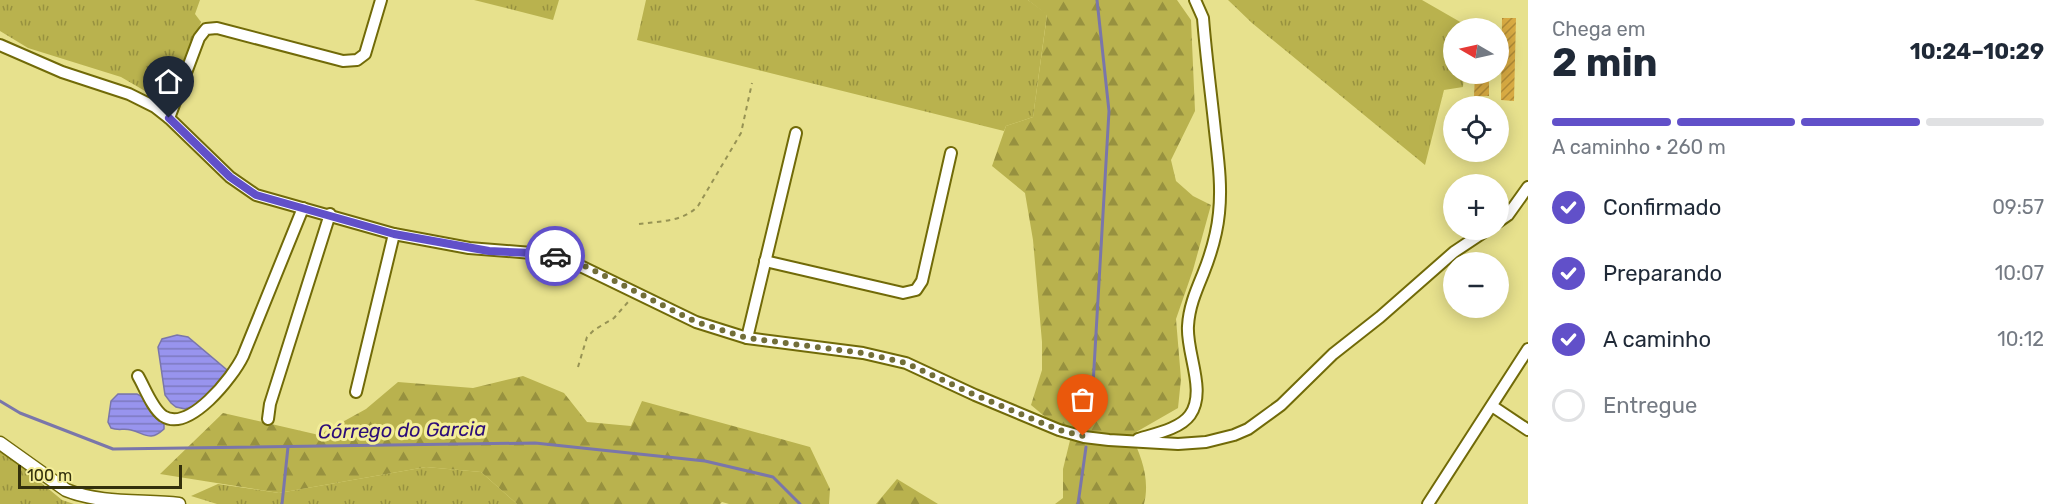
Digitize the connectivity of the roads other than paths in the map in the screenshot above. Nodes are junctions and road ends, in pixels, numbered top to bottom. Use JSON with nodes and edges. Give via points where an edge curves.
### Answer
{"nodes":[{"id":1,"x":381,"y":0,"type":"edge"},
{"id":2,"x":1195,"y":0,"type":"edge"},
{"id":3,"x":0,"y":45,"type":"edge"},
{"id":4,"x":169,"y":118,"type":"junction"},
{"id":5,"x":796,"y":133,"type":"dead end"},
{"id":6,"x":951,"y":153,"type":"dead end"},
{"id":7,"x":1528,"y":187,"type":"edge"},
{"id":8,"x":303,"y":208,"type":"junction"},
{"id":9,"x":330,"y":214,"type":"junction"},
{"id":10,"x":1509,"y":214,"type":"edge"},
{"id":11,"x":394,"y":234,"type":"junction"},
{"id":12,"x":1472,"y":240,"type":"edge"},
{"id":13,"x":765,"y":261,"type":"junction"},
{"id":14,"x":747,"y":338,"type":"junction"},
{"id":15,"x":1528,"y":349,"type":"edge"},
{"id":16,"x":138,"y":376,"type":"dead end"},
{"id":17,"x":356,"y":392,"type":"dead end"},
{"id":18,"x":1491,"y":406,"type":"junction"},
{"id":19,"x":268,"y":419,"type":"dead end"},
{"id":20,"x":1528,"y":430,"type":"edge"},
{"id":21,"x":1135,"y":441,"type":"junction"},
{"id":22,"x":0,"y":442,"type":"edge"},
{"id":23,"x":179,"y":504,"type":"edge"},
{"id":24,"x":1428,"y":504,"type":"edge"}],
"edges":[{"from":1,"to":4,"type":"street","via":[[365,54],[353,61],[217,28],[206,29],[199,38]]},
{"from":2,"to":21,"type":"street","via":[[1203,18],[1220,180],[1214,243],[1190,308],[1188,346],[1197,398],[1181,424]]},
{"from":3,"to":4,"type":"street","via":[[62,72],[129,94]]},
{"from":4,"to":8,"type":"street","via":[[245,188],[256,195]]},
{"from":5,"to":13,"type":"street"},
{"from":6,"to":13,"type":"street","via":[[922,281],[916,290],[903,293]]},
{"from":7,"to":10,"type":"street"},
{"from":8,"to":9,"type":"street"},
{"from":8,"to":16,"type":"street","via":[[243,356],[223,386],[186,417],[175,420],[158,411]]},
{"from":9,"to":11,"type":"street"},
{"from":9,"to":19,"type":"street"},
{"from":11,"to":14,"type":"street","via":[[489,251],[555,256],[587,267],[696,322]]},
{"from":11,"to":17,"type":"street"},
{"from":12,"to":21,"type":"street","via":[[1248,429],[1206,442]]},
{"from":13,"to":14,"type":"street"},
{"from":14,"to":21,"type":"street","via":[[863,353],[906,363],[1059,430],[1100,439]]},
{"from":15,"to":18,"type":"street"},
{"from":18,"to":20,"type":"street"},
{"from":18,"to":24,"type":"street"},
{"from":22,"to":23,"type":"street","via":[[76,495]]}]}
